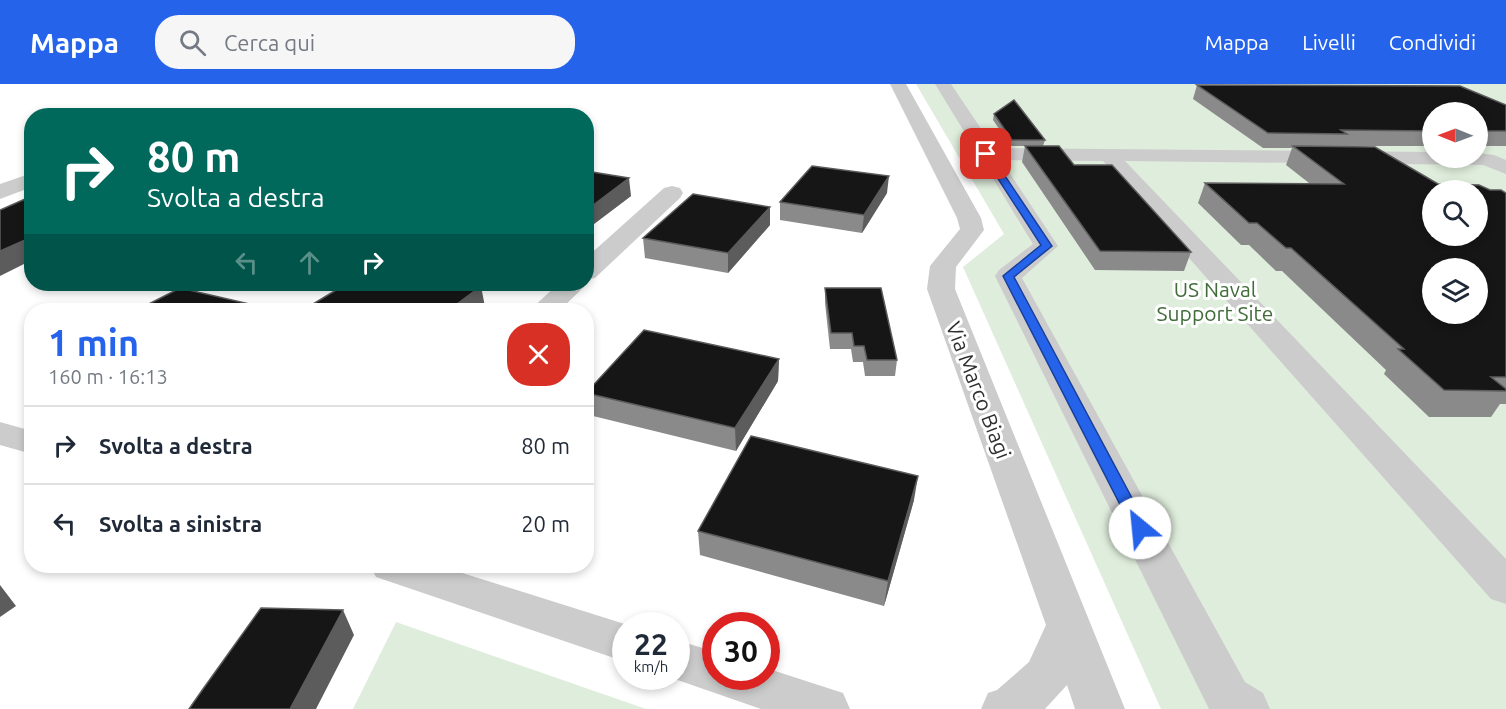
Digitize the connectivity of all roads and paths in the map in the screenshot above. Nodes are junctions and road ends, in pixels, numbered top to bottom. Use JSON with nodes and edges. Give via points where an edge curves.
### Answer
{"nodes":[{"id":1,"x":898,"y":84,"type":"edge"},
{"id":2,"x":943,"y":84,"type":"edge"},
{"id":3,"x":986,"y":154,"type":"junction"},
{"id":4,"x":1108,"y":155,"type":"junction"},
{"id":5,"x":1497,"y":159,"type":"edge"},
{"id":6,"x":1506,"y":168,"type":"edge"},
{"id":7,"x":24,"y":183,"type":"edge"},
{"id":8,"x":0,"y":192,"type":"edge"},
{"id":9,"x":672,"y":193,"type":"dead end"},
{"id":10,"x":594,"y":265,"type":"edge"},
{"id":11,"x":566,"y":291,"type":"edge"},
{"id":12,"x":552,"y":303,"type":"edge"},
{"id":13,"x":0,"y":433,"type":"edge"},
{"id":14,"x":24,"y":440,"type":"edge"},
{"id":15,"x":412,"y":573,"type":"edge"},
{"id":16,"x":1506,"y":587,"type":"edge"},
{"id":17,"x":1068,"y":626,"type":"junction"},
{"id":18,"x":612,"y":638,"type":"edge"},
{"id":19,"x":768,"y":690,"type":"edge"},
{"id":20,"x":825,"y":709,"type":"edge"},
{"id":21,"x":1011,"y":709,"type":"edge"},
{"id":22,"x":1100,"y":709,"type":"edge"},
{"id":23,"x":1245,"y":709,"type":"edge"}],
"edges":[{"from":1,"to":17,"type":"street","name":"Via Marco Biagi","via":[[969,218],[972,230],[943,266],[941,289]]},
{"from":2,"to":3,"type":"street"},
{"from":3,"to":4,"type":"street"},
{"from":3,"to":23,"type":"street","via":[[1046,246],[1008,276],[1228,697]]},
{"from":4,"to":5,"type":"street"},
{"from":4,"to":16,"type":"street"},
{"from":5,"to":6,"type":"street"},
{"from":7,"to":8,"type":"street"},
{"from":9,"to":10,"type":"street"},
{"from":11,"to":12,"type":"street"},
{"from":13,"to":14,"type":"street"},
{"from":15,"to":18,"type":"street"},
{"from":17,"to":21,"type":"street","via":[[1047,676]]},
{"from":17,"to":22,"type":"street","name":"Via Marco Biagi"},
{"from":19,"to":20,"type":"street"}]}
